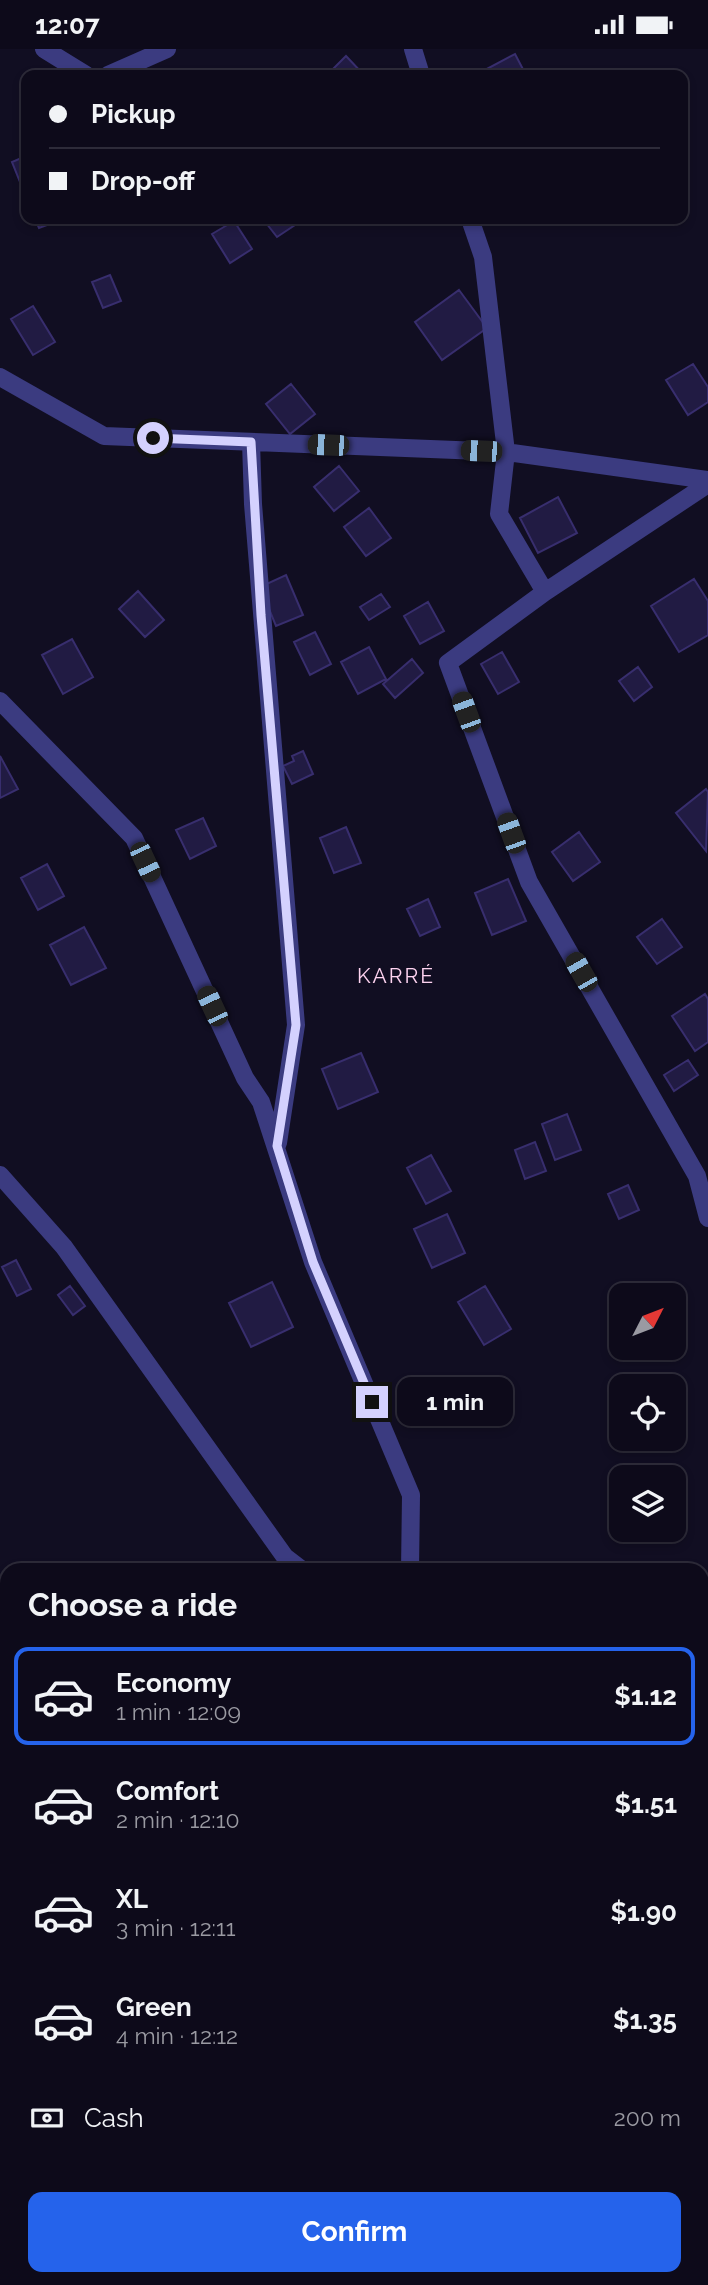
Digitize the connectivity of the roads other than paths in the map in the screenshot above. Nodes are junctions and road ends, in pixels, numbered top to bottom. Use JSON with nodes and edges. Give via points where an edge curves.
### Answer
{"nodes":[{"id":1,"x":44,"y":49,"type":"edge"},
{"id":2,"x":167,"y":49,"type":"edge"},
{"id":3,"x":413,"y":49,"type":"edge"},
{"id":4,"x":78,"y":70,"type":"edge"},
{"id":5,"x":119,"y":70,"type":"edge"},
{"id":6,"x":419,"y":70,"type":"edge"},
{"id":7,"x":472,"y":224,"type":"edge"},
{"id":8,"x":0,"y":377,"type":"edge"},
{"id":9,"x":251,"y":442,"type":"junction"},
{"id":10,"x":506,"y":452,"type":"junction"},
{"id":11,"x":708,"y":482,"type":"edge"},
{"id":12,"x":545,"y":592,"type":"junction"},
{"id":13,"x":0,"y":701,"type":"edge"},
{"id":14,"x":277,"y":1146,"type":"junction"},
{"id":15,"x":0,"y":1175,"type":"edge"},
{"id":16,"x":708,"y":1218,"type":"edge"},
{"id":17,"x":293,"y":1563,"type":"edge"},
{"id":18,"x":410,"y":1563,"type":"edge"}],
"edges":[{"from":1,"to":4,"type":"street"},
{"from":2,"to":5,"type":"street"},
{"from":3,"to":6,"type":"street"},
{"from":7,"to":10,"type":"street","via":[[483,257]]},
{"from":8,"to":9,"type":"street","via":[[104,436]]},
{"from":9,"to":10,"type":"street"},
{"from":9,"to":14,"type":"street","via":[[296,1025]]},
{"from":10,"to":11,"type":"street"},
{"from":10,"to":12,"type":"street","via":[[499,514]]},
{"from":11,"to":12,"type":"street"},
{"from":12,"to":16,"type":"street","via":[[448,663],[529,882],[697,1176]]},
{"from":13,"to":14,"type":"street","via":[[134,838],[245,1078],[261,1102]]},
{"from":14,"to":18,"type":"street","via":[[313,1262],[411,1495]]},
{"from":15,"to":17,"type":"street","via":[[64,1247]]}]}
